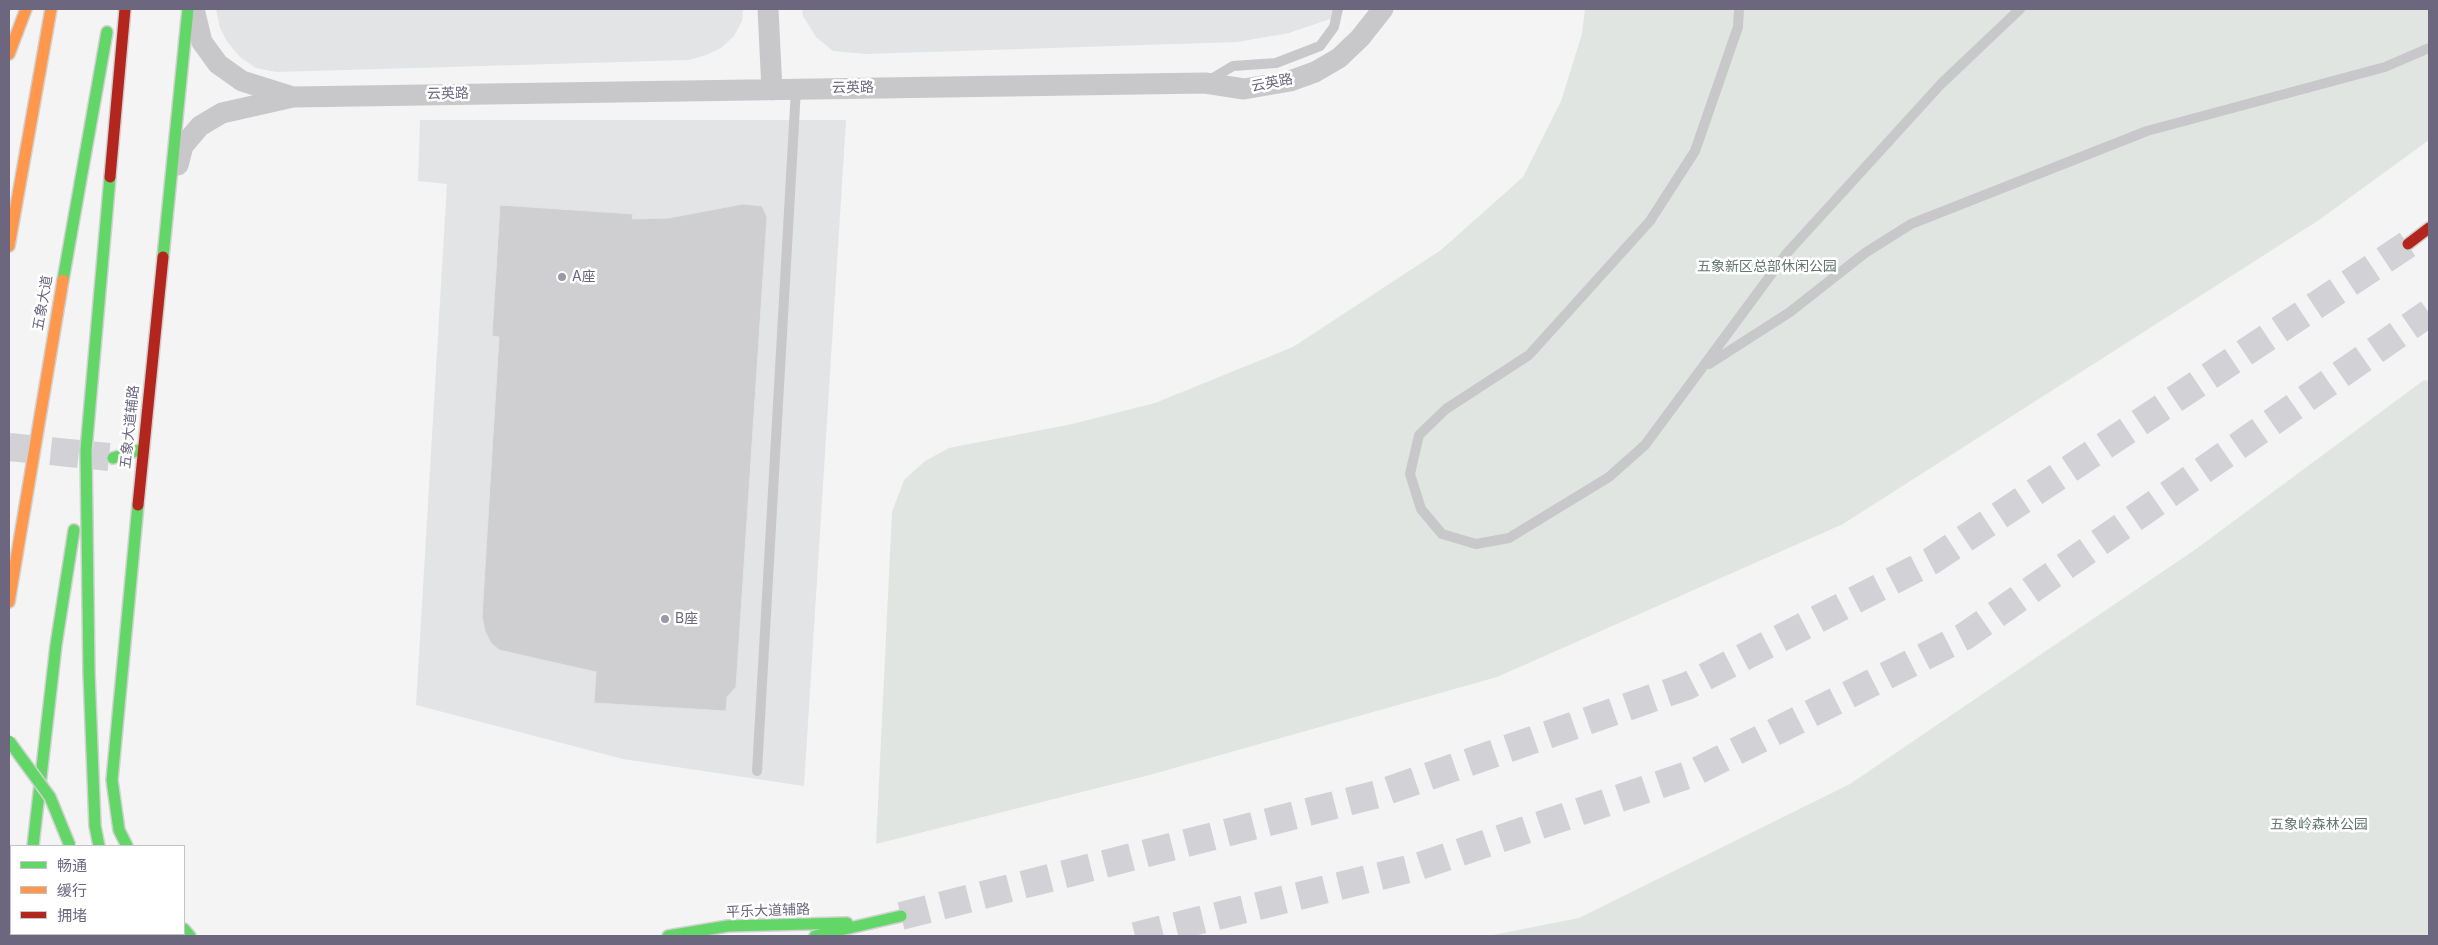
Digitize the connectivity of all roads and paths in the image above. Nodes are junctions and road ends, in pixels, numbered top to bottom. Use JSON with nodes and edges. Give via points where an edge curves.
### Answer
{"nodes":[{"id":1,"x":26,"y":9,"type":"edge"},
{"id":2,"x":51,"y":9,"type":"edge"},
{"id":3,"x":125,"y":9,"type":"edge"},
{"id":4,"x":188,"y":9,"type":"edge"},
{"id":5,"x":194,"y":9,"type":"edge"},
{"id":6,"x":768,"y":9,"type":"edge"},
{"id":7,"x":1338,"y":9,"type":"edge"},
{"id":8,"x":1383,"y":9,"type":"edge"},
{"id":9,"x":1739,"y":9,"type":"edge"},
{"id":10,"x":2020,"y":9,"type":"edge"},
{"id":11,"x":110,"y":18,"type":"dead end"},
{"id":12,"x":2429,"y":48,"type":"edge"},
{"id":13,"x":9,"y":54,"type":"edge"},
{"id":14,"x":1204,"y":83,"type":"junction"},
{"id":15,"x":796,"y":89,"type":"junction"},
{"id":16,"x":772,"y":90,"type":"junction"},
{"id":17,"x":293,"y":97,"type":"junction"},
{"id":18,"x":169,"y":194,"type":"junction"},
{"id":19,"x":2429,"y":228,"type":"edge"},
{"id":20,"x":2408,"y":244,"type":"tunnel mouth"},
{"id":21,"x":9,"y":246,"type":"edge"},
{"id":22,"x":1704,"y":368,"type":"junction"},
{"id":23,"x":143,"y":449,"type":"junction"},
{"id":24,"x":86,"y":450,"type":"junction"},
{"id":25,"x":113,"y":458,"type":"tunnel mouth"},
{"id":26,"x":9,"y":602,"type":"edge"},
{"id":27,"x":9,"y":741,"type":"edge"},
{"id":28,"x":756,"y":771,"type":"dead end"},
{"id":29,"x":33,"y":845,"type":"edge"},
{"id":30,"x":70,"y":845,"type":"edge"},
{"id":31,"x":100,"y":845,"type":"edge"},
{"id":32,"x":126,"y":845,"type":"edge"},
{"id":33,"x":901,"y":916,"type":"tunnel mouth"},
{"id":34,"x":871,"y":922,"type":"junction"},
{"id":35,"x":668,"y":936,"type":"edge"},
{"id":36,"x":815,"y":936,"type":"edge"}],
"edges":[{"from":1,"to":13,"type":"main road"},
{"from":2,"to":21,"type":"main road"},
{"from":3,"to":24,"type":"main road"},
{"from":4,"to":18,"type":"main road","name":"五象大道辅路"},
{"from":5,"to":17,"type":"street","via":[[202,42],[218,64],[242,81]]},
{"from":6,"to":16,"type":"street"},
{"from":7,"to":14,"type":"lane","via":[[1334,27],[1320,46],[1276,63],[1233,66]]},
{"from":8,"to":14,"type":"street","name":"云英路","via":[[1339,58],[1315,72],[1290,81],[1244,89]]},
{"from":9,"to":22,"type":"lane","via":[[1738,27],[1694,151],[1650,221],[1529,355],[1446,409],[1419,435],[1410,474],[1421,509],[1442,534],[1476,544],[1509,538],[1609,477],[1645,445]]},
{"from":10,"to":22,"type":"lane","via":[[1941,84],[1787,253]]},
{"from":11,"to":26,"type":"main road","name":"五象大道"},
{"from":12,"to":22,"type":"lane","via":[[2385,67],[2148,131],[1911,224],[1865,253],[1790,312]]},
{"from":14,"to":15,"type":"street","name":"云英路"},
{"from":15,"to":16,"type":"street","name":"云英路"},
{"from":15,"to":28,"type":"lane"},
{"from":16,"to":17,"type":"street","name":"云英路"},
{"from":17,"to":18,"type":"street","via":[[222,113],[200,126],[184,146]]},
{"from":18,"to":23,"type":"main road","name":"五象大道辅路"},
{"from":19,"to":20,"type":"main road"},
{"from":23,"to":25,"type":"main road"},
{"from":23,"to":32,"type":"main road","name":"五象大道辅路","via":[[112,780],[119,830]]},
{"from":24,"to":29,"type":"main road","via":[[56,645]]},
{"from":24,"to":31,"type":"main road","via":[[89,673],[96,826]]},
{"from":27,"to":30,"type":"main road","bridge":true,"via":[[50,797]]},
{"from":33,"to":34,"type":"main road"},
{"from":34,"to":35,"type":"main road","name":"平乐大道辅路","via":[[728,926]]},
{"from":34,"to":36,"type":"main road"}]}
